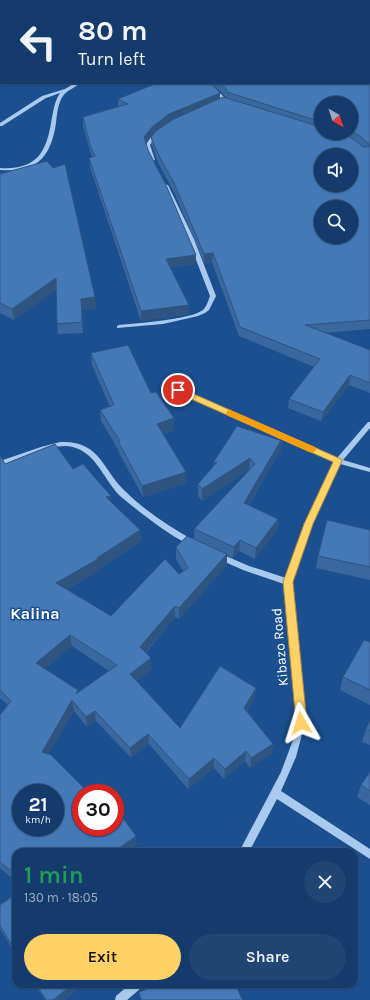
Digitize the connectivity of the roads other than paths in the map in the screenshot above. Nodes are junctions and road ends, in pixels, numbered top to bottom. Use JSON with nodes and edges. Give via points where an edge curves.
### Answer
{"nodes":[{"id":1,"x":76,"y":84,"type":"edge"},
{"id":2,"x":208,"y":84,"type":"edge"},
{"id":3,"x":67,"y":90,"type":"junction"},
{"id":4,"x":223,"y":103,"type":"junction"},
{"id":5,"x":230,"y":105,"type":"edge"},
{"id":6,"x":213,"y":107,"type":"edge"},
{"id":7,"x":0,"y":125,"type":"edge"},
{"id":8,"x":162,"y":131,"type":"edge"},
{"id":9,"x":154,"y":163,"type":"edge"},
{"id":10,"x":0,"y":169,"type":"edge"},
{"id":11,"x":164,"y":180,"type":"edge"},
{"id":12,"x":119,"y":327,"type":"dead end"},
{"id":13,"x":178,"y":390,"type":"dead end"},
{"id":14,"x":370,"y":424,"type":"edge"},
{"id":15,"x":338,"y":461,"type":"junction"},
{"id":16,"x":0,"y":464,"type":"edge"},
{"id":17,"x":370,"y":470,"type":"edge"},
{"id":18,"x":201,"y":548,"type":"edge"},
{"id":19,"x":215,"y":554,"type":"edge"},
{"id":20,"x":288,"y":582,"type":"junction"},
{"id":21,"x":276,"y":793,"type":"junction"},
{"id":22,"x":246,"y":848,"type":"edge"},
{"id":23,"x":370,"y":854,"type":"edge"},
{"id":24,"x":133,"y":988,"type":"edge"},
{"id":25,"x":120,"y":1000,"type":"edge"}],
"edges":[{"from":1,"to":3,"type":"street"},
{"from":2,"to":4,"type":"street","via":[[223,99]]},
{"from":3,"to":7,"type":"street","via":[[44,97]]},
{"from":3,"to":10,"type":"street","via":[[59,97],[48,146],[40,159],[12,170]]},
{"from":4,"to":5,"type":"street"},
{"from":4,"to":6,"type":"street"},
{"from":8,"to":9,"type":"street","via":[[152,138],[148,145]]},
{"from":11,"to":12,"type":"street","via":[[213,296],[203,312],[191,317]]},
{"from":13,"to":15,"type":"street"},
{"from":14,"to":15,"type":"street","name":"Kibazo Road"},
{"from":15,"to":17,"type":"street"},
{"from":15,"to":20,"type":"street","name":"Kibazo Road","via":[[308,524]]},
{"from":16,"to":18,"type":"street","via":[[55,445],[82,447],[96,457],[121,492],[172,532]]},
{"from":19,"to":20,"type":"street"},
{"from":20,"to":21,"type":"street","name":"Kibazo Road","via":[[301,723],[298,739]]},
{"from":21,"to":22,"type":"street","name":"Kibazo Road"},
{"from":21,"to":23,"type":"street"},
{"from":24,"to":25,"type":"street"}]}
